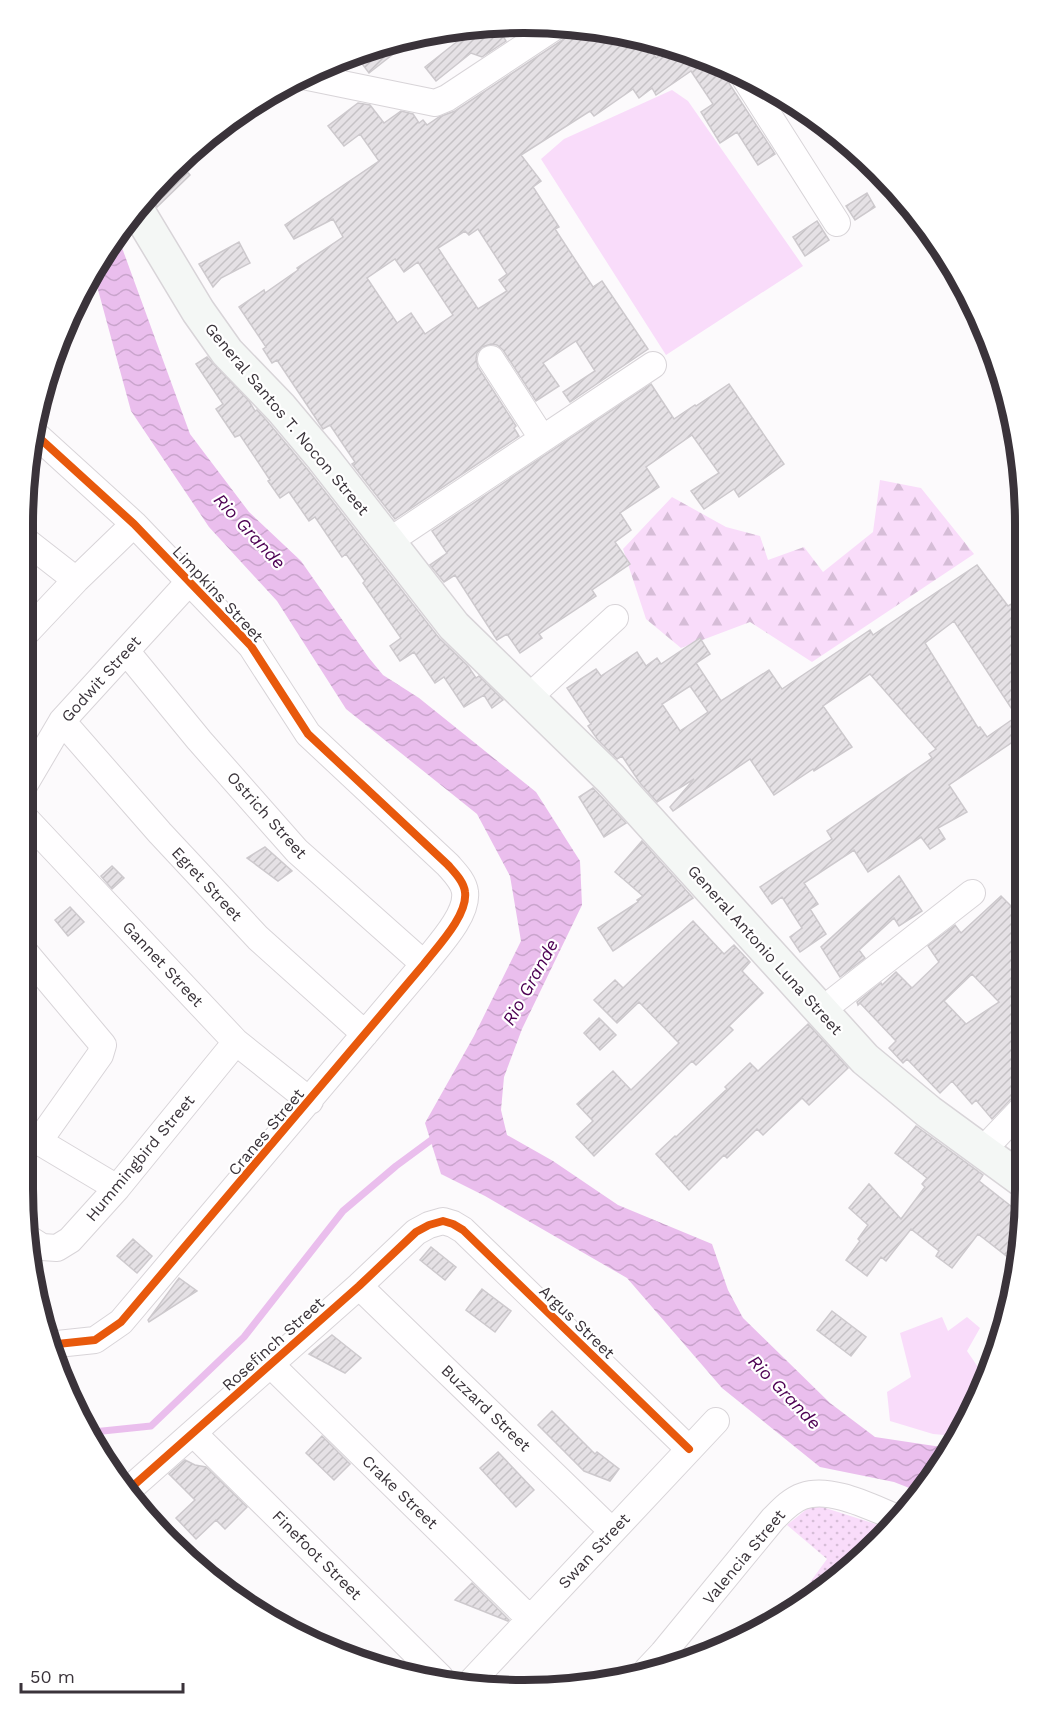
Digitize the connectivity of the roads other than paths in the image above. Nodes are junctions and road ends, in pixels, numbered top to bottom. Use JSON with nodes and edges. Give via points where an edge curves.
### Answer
{"nodes":[{"id":1,"x":544,"y":34,"type":"edge"},
{"id":2,"x":317,"y":79,"type":"edge"},
{"id":3,"x":752,"y":90,"type":"edge"},
{"id":4,"x":141,"y":217,"type":"edge"},
{"id":5,"x":837,"y":223,"type":"dead end"},
{"id":6,"x":491,"y":359,"type":"dead end"},
{"id":7,"x":653,"y":365,"type":"dead end"},
{"id":8,"x":543,"y":438,"type":"junction"},
{"id":9,"x":40,"y":440,"type":"edge"},
{"id":10,"x":134,"y":524,"type":"junction"},
{"id":11,"x":388,"y":542,"type":"junction"},
{"id":12,"x":33,"y":546,"type":"edge"},
{"id":13,"x":76,"y":580,"type":"junction"},
{"id":14,"x":189,"y":582,"type":"junction"},
{"id":15,"x":615,"y":618,"type":"dead end"},
{"id":16,"x":33,"y":626,"type":"edge"},
{"id":17,"x":126,"y":651,"type":"junction"},
{"id":18,"x":528,"y":698,"type":"junction"},
{"id":19,"x":62,"y":721,"type":"junction"},
{"id":20,"x":33,"y":770,"type":"edge"},
{"id":21,"x":33,"y":826,"type":"edge"},
{"id":22,"x":465,"y":891,"type":"joint"},
{"id":23,"x":972,"y":893,"type":"dead end"},
{"id":24,"x":424,"y":964,"type":"junction"},
{"id":25,"x":33,"y":971,"type":"edge"},
{"id":26,"x":821,"y":1011,"type":"junction"},
{"id":27,"x":365,"y":1034,"type":"junction"},
{"id":28,"x":236,"y":1042,"type":"junction"},
{"id":29,"x":310,"y":1101,"type":"junction"},
{"id":30,"x":1015,"y":1116,"type":"edge"},
{"id":31,"x":33,"y":1134,"type":"edge"},
{"id":32,"x":33,"y":1137,"type":"edge"},
{"id":33,"x":982,"y":1151,"type":"junction"},
{"id":34,"x":1015,"y":1175,"type":"edge"},
{"id":35,"x":117,"y":1188,"type":"junction"},
{"id":36,"x":443,"y":1221,"type":"joint"},
{"id":37,"x":36,"y":1243,"type":"edge"},
{"id":38,"x":359,"y":1286,"type":"junction"},
{"id":39,"x":58,"y":1344,"type":"edge"},
{"id":40,"x":270,"y":1364,"type":"junction"},
{"id":41,"x":716,"y":1421,"type":"dead end"},
{"id":42,"x":193,"y":1433,"type":"junction"},
{"id":43,"x":689,"y":1449,"type":"junction"},
{"id":44,"x":133,"y":1486,"type":"edge"},
{"id":45,"x":891,"y":1515,"type":"edge"},
{"id":46,"x":612,"y":1531,"type":"junction"},
{"id":47,"x":530,"y":1619,"type":"junction"},
{"id":48,"x":666,"y":1659,"type":"edge"},
{"id":49,"x":435,"y":1672,"type":"edge"},
{"id":50,"x":475,"y":1677,"type":"edge"}],
"edges":[{"from":1,"to":2,"type":"street","via":[[435,103]]},
{"from":3,"to":5,"type":"street"},
{"from":4,"to":11,"type":"main road","name":"General Santos T. Nocon Street","via":[[227,352],[323,458]]},
{"from":6,"to":8,"type":"street"},
{"from":7,"to":8,"type":"street"},
{"from":8,"to":11,"type":"street"},
{"from":9,"to":10,"type":"street","name":"Limpkins Street"},
{"from":10,"to":13,"type":"street"},
{"from":10,"to":14,"type":"street","name":"Limpkins Street"},
{"from":11,"to":18,"type":"main road","name":"General Santos T. Nocon Street","via":[[454,626]]},
{"from":12,"to":13,"type":"street"},
{"from":13,"to":16,"type":"street"},
{"from":14,"to":17,"type":"street","name":"Godwit Street"},
{"from":14,"to":22,"type":"street","name":"Limpkins Street","via":[[251,646],[308,735],[448,865]]},
{"from":15,"to":18,"type":"street"},
{"from":17,"to":19,"type":"street","name":"Godwit Street"},
{"from":17,"to":24,"type":"street","name":"Ostrich Street","via":[[297,851]]},
{"from":18,"to":26,"type":"main road","name":"General Antonio Luna Street","via":[[611,779]]},
{"from":19,"to":20,"type":"street","name":"Godwit Street"},
{"from":19,"to":27,"type":"street","name":"Egret Street","via":[[258,938]]},
{"from":21,"to":28,"type":"street","name":"Gannet Street"},
{"from":22,"to":24,"type":"street","name":"Cranes Street","via":[[465,905],[457,920]]},
{"from":23,"to":26,"type":"street"},
{"from":24,"to":27,"type":"street","name":"Cranes Street"},
{"from":25,"to":31,"type":"street","via":[[103,1045],[100,1055]]},
{"from":26,"to":33,"type":"main road","name":"General Antonio Luna Street","via":[[865,1059]]},
{"from":27,"to":29,"type":"street","name":"Cranes Street"},
{"from":28,"to":29,"type":"street","name":"Gannet Street"},
{"from":28,"to":35,"type":"street","name":"Hummingbird Street"},
{"from":29,"to":39,"type":"street","name":"Cranes Street","via":[[121,1322],[95,1340]]},
{"from":30,"to":33,"type":"street"},
{"from":32,"to":35,"type":"street"},
{"from":33,"to":34,"type":"main road","name":"General Antonio Luna Street"},
{"from":35,"to":37,"type":"street","name":"Hummingbird Street","via":[[70,1240],[57,1248]]},
{"from":36,"to":38,"type":"street","name":"Rosefinch Street","via":[[416,1232]]},
{"from":36,"to":43,"type":"street","name":"Argus Street","via":[[463,1230]]},
{"from":38,"to":40,"type":"street","name":"Rosefinch Street"},
{"from":38,"to":46,"type":"street","name":"Buzzard Street"},
{"from":40,"to":42,"type":"street","name":"Rosefinch Street"},
{"from":40,"to":47,"type":"street","name":"Crake Street"},
{"from":41,"to":43,"type":"street","name":"Swan Street"},
{"from":42,"to":44,"type":"street","name":"Rosefinch Street"},
{"from":42,"to":49,"type":"street","name":"Finefoot Street"},
{"from":43,"to":46,"type":"street","name":"Swan Street"},
{"from":45,"to":48,"type":"street","name":"Valencia Street","via":[[818,1493],[788,1504]]},
{"from":46,"to":47,"type":"street","name":"Swan Street"},
{"from":47,"to":50,"type":"street","name":"Swan Street"}]}
